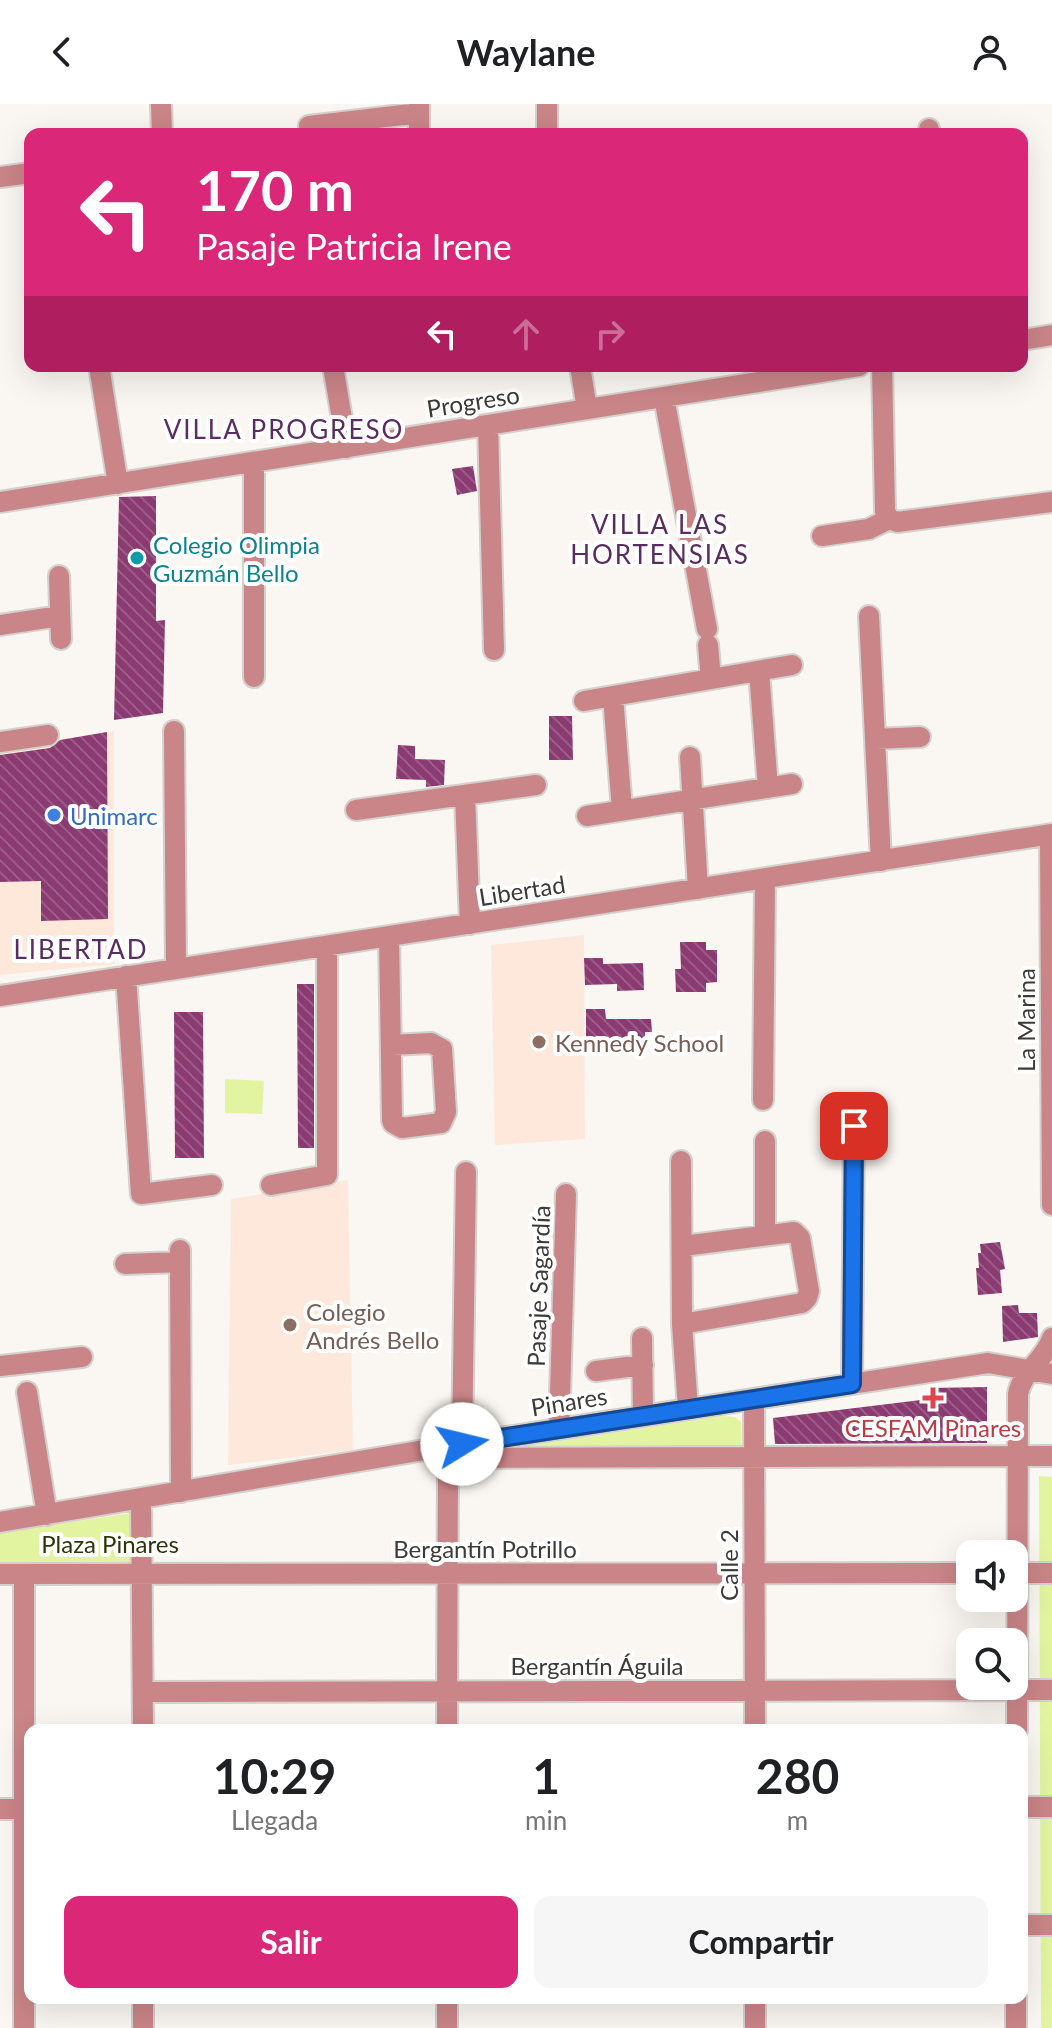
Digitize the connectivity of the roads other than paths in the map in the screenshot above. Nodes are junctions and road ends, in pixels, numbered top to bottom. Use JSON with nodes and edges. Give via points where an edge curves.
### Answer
{"nodes":[{"id":1,"x":161,"y":104,"type":"edge"},
{"id":2,"x":309,"y":104,"type":"edge"},
{"id":3,"x":547,"y":104,"type":"edge"},
{"id":4,"x":419,"y":108,"type":"edge"},
{"id":5,"x":162,"y":128,"type":"edge"},
{"id":6,"x":309,"y":128,"type":"edge"},
{"id":7,"x":319,"y":128,"type":"edge"},
{"id":8,"x":547,"y":128,"type":"edge"},
{"id":9,"x":24,"y":174,"type":"edge"},
{"id":10,"x":0,"y":177,"type":"edge"},
{"id":11,"x":1052,"y":335,"type":"edge"},
{"id":12,"x":1028,"y":339,"type":"edge"},
{"id":13,"x":100,"y":372,"type":"edge"},
{"id":14,"x":334,"y":372,"type":"edge"},
{"id":15,"x":581,"y":372,"type":"edge"},
{"id":16,"x":778,"y":372,"type":"edge"},
{"id":17,"x":882,"y":372,"type":"edge"},
{"id":18,"x":664,"y":397,"type":"junction"},
{"id":19,"x":587,"y":409,"type":"junction"},
{"id":20,"x":488,"y":425,"type":"junction"},
{"id":21,"x":347,"y":448,"type":"junction"},
{"id":22,"x":254,"y":462,"type":"junction"},
{"id":23,"x":118,"y":484,"type":"junction"},
{"id":24,"x":0,"y":502,"type":"edge"},
{"id":25,"x":1052,"y":502,"type":"edge"},
{"id":26,"x":889,"y":519,"type":"junction"},
{"id":27,"x":822,"y":536,"type":"dead end"},
{"id":28,"x":59,"y":576,"type":"dead end"},
{"id":29,"x":60,"y":616,"type":"junction"},
{"id":30,"x":869,"y":616,"type":"dead end"},
{"id":31,"x":0,"y":625,"type":"edge"},
{"id":32,"x":61,"y":639,"type":"dead end"},
{"id":33,"x":494,"y":650,"type":"dead end"},
{"id":34,"x":792,"y":665,"type":"dead end"},
{"id":35,"x":759,"y":671,"type":"junction"},
{"id":36,"x":254,"y":677,"type":"dead end"},
{"id":37,"x":711,"y":679,"type":"junction"},
{"id":38,"x":613,"y":696,"type":"junction"},
{"id":39,"x":584,"y":701,"type":"dead end"},
{"id":40,"x":174,"y":731,"type":"dead end"},
{"id":41,"x":48,"y":735,"type":"dead end"},
{"id":42,"x":920,"y":737,"type":"dead end"},
{"id":43,"x":875,"y":739,"type":"junction"},
{"id":44,"x":0,"y":742,"type":"edge"},
{"id":45,"x":690,"y":757,"type":"dead end"},
{"id":46,"x":792,"y":784,"type":"dead end"},
{"id":47,"x":536,"y":785,"type":"dead end"},
{"id":48,"x":768,"y":788,"type":"junction"},
{"id":49,"x":465,"y":795,"type":"junction"},
{"id":50,"x":693,"y":799,"type":"junction"},
{"id":51,"x":356,"y":810,"type":"dead end"},
{"id":52,"x":622,"y":810,"type":"junction"},
{"id":53,"x":587,"y":816,"type":"dead end"},
{"id":54,"x":1051,"y":835,"type":"edge"},
{"id":55,"x":881,"y":861,"type":"junction"},
{"id":56,"x":765,"y":879,"type":"junction"},
{"id":57,"x":698,"y":889,"type":"junction"},
{"id":58,"x":470,"y":924,"type":"junction"},
{"id":59,"x":389,"y":936,"type":"junction"},
{"id":60,"x":327,"y":946,"type":"junction"},
{"id":61,"x":176,"y":969,"type":"junction"},
{"id":62,"x":126,"y":976,"type":"junction"},
{"id":63,"x":0,"y":996,"type":"edge"},
{"id":64,"x":391,"y":1045,"type":"junction"},
{"id":65,"x":763,"y":1100,"type":"dead end"},
{"id":66,"x":854,"y":1126,"type":"dead end"},
{"id":67,"x":765,"y":1141,"type":"dead end"},
{"id":68,"x":681,"y":1161,"type":"dead end"},
{"id":69,"x":466,"y":1172,"type":"dead end"},
{"id":70,"x":212,"y":1185,"type":"dead end"},
{"id":71,"x":271,"y":1185,"type":"dead end"},
{"id":72,"x":566,"y":1194,"type":"dead end"},
{"id":73,"x":1052,"y":1205,"type":"edge"},
{"id":74,"x":765,"y":1235,"type":"junction"},
{"id":75,"x":683,"y":1246,"type":"junction"},
{"id":76,"x":125,"y":1264,"type":"dead end"},
{"id":77,"x":682,"y":1324,"type":"junction"},
{"id":78,"x":642,"y":1338,"type":"dead end"},
{"id":79,"x":1052,"y":1338,"type":"edge"},
{"id":80,"x":82,"y":1357,"type":"dead end"},
{"id":81,"x":643,"y":1365,"type":"junction"},
{"id":82,"x":0,"y":1366,"type":"edge"},
{"id":83,"x":596,"y":1371,"type":"dead end"},
{"id":84,"x":1030,"y":1371,"type":"junction"},
{"id":85,"x":1052,"y":1374,"type":"edge"},
{"id":86,"x":852,"y":1384,"type":"junction"},
{"id":87,"x":27,"y":1392,"type":"dead end"},
{"id":88,"x":754,"y":1399,"type":"junction"},
{"id":89,"x":688,"y":1409,"type":"junction"},
{"id":90,"x":643,"y":1416,"type":"junction"},
{"id":91,"x":559,"y":1429,"type":"junction"},
{"id":92,"x":452,"y":1449,"type":"junction"},
{"id":93,"x":1019,"y":1456,"type":"junction"},
{"id":94,"x":1052,"y":1456,"type":"edge"},
{"id":95,"x":754,"y":1457,"type":"junction"},
{"id":96,"x":181,"y":1492,"type":"junction"},
{"id":97,"x":141,"y":1499,"type":"junction"},
{"id":98,"x":47,"y":1515,"type":"junction"},
{"id":99,"x":0,"y":1522,"type":"edge"},
{"id":100,"x":1017,"y":1540,"type":"edge"},
{"id":101,"x":754,"y":1573,"type":"junction"},
{"id":102,"x":956,"y":1573,"type":"edge"},
{"id":103,"x":1028,"y":1573,"type":"edge"},
{"id":104,"x":1052,"y":1573,"type":"edge"},
{"id":105,"x":0,"y":1574,"type":"edge"},
{"id":106,"x":24,"y":1574,"type":"junction"},
{"id":107,"x":143,"y":1574,"type":"junction"},
{"id":108,"x":448,"y":1574,"type":"junction"},
{"id":109,"x":956,"y":1690,"type":"edge"},
{"id":110,"x":1028,"y":1690,"type":"edge"},
{"id":111,"x":1052,"y":1690,"type":"edge"},
{"id":112,"x":448,"y":1691,"type":"junction"},
{"id":113,"x":754,"y":1691,"type":"junction"},
{"id":114,"x":143,"y":1692,"type":"junction"},
{"id":115,"x":1017,"y":1700,"type":"edge"},
{"id":116,"x":26,"y":1724,"type":"edge"},
{"id":117,"x":143,"y":1724,"type":"edge"},
{"id":118,"x":447,"y":1724,"type":"edge"},
{"id":119,"x":755,"y":1724,"type":"edge"},
{"id":120,"x":1017,"y":1724,"type":"edge"},
{"id":121,"x":1028,"y":1807,"type":"edge"},
{"id":122,"x":1052,"y":1807,"type":"edge"},
{"id":123,"x":0,"y":1809,"type":"edge"},
{"id":124,"x":24,"y":1809,"type":"edge"},
{"id":125,"x":1028,"y":1925,"type":"edge"},
{"id":126,"x":1052,"y":1925,"type":"edge"},
{"id":127,"x":24,"y":2004,"type":"edge"},
{"id":128,"x":143,"y":2004,"type":"edge"},
{"id":129,"x":447,"y":2004,"type":"edge"},
{"id":130,"x":755,"y":2004,"type":"edge"},
{"id":131,"x":1016,"y":2004,"type":"edge"},
{"id":132,"x":24,"y":2028,"type":"edge"},
{"id":133,"x":143,"y":2028,"type":"edge"},
{"id":134,"x":447,"y":2028,"type":"edge"},
{"id":135,"x":755,"y":2028,"type":"edge"},
{"id":136,"x":1016,"y":2028,"type":"edge"}],
"edges":[{"from":1,"to":5,"type":"street"},
{"from":2,"to":6,"type":"street"},
{"from":3,"to":8,"type":"street"},
{"from":4,"to":7,"type":"street"},
{"from":9,"to":10,"type":"street"},
{"from":11,"to":12,"type":"street"},
{"from":13,"to":23,"type":"street"},
{"from":14,"to":21,"type":"street"},
{"from":15,"to":19,"type":"street"},
{"from":16,"to":18,"type":"street","name":"Progreso"},
{"from":17,"to":26,"type":"street"},
{"from":18,"to":19,"type":"street","name":"Progreso"},
{"from":18,"to":37,"type":"street"},
{"from":19,"to":20,"type":"street","name":"Progreso"},
{"from":20,"to":21,"type":"street","name":"Progreso"},
{"from":20,"to":33,"type":"street"},
{"from":21,"to":22,"type":"street","name":"Progreso"},
{"from":22,"to":23,"type":"street","name":"Progreso"},
{"from":22,"to":36,"type":"street"},
{"from":23,"to":24,"type":"street","name":"Progreso"},
{"from":25,"to":26,"type":"street"},
{"from":26,"to":27,"type":"street","via":[[869,529]]},
{"from":28,"to":29,"type":"street"},
{"from":29,"to":31,"type":"street"},
{"from":29,"to":32,"type":"street"},
{"from":30,"to":43,"type":"street"},
{"from":34,"to":35,"type":"street"},
{"from":35,"to":37,"type":"street"},
{"from":35,"to":48,"type":"street"},
{"from":37,"to":38,"type":"street"},
{"from":38,"to":39,"type":"street"},
{"from":38,"to":52,"type":"street"},
{"from":40,"to":61,"type":"street"},
{"from":41,"to":44,"type":"street"},
{"from":42,"to":43,"type":"street"},
{"from":43,"to":55,"type":"street"},
{"from":45,"to":50,"type":"street"},
{"from":46,"to":48,"type":"street"},
{"from":47,"to":49,"type":"street"},
{"from":48,"to":50,"type":"street"},
{"from":49,"to":51,"type":"street"},
{"from":49,"to":58,"type":"street"},
{"from":50,"to":52,"type":"street"},
{"from":50,"to":57,"type":"street"},
{"from":52,"to":53,"type":"street"},
{"from":54,"to":55,"type":"street","name":"Libertad"},
{"from":54,"to":73,"type":"street","name":"La Marina"},
{"from":55,"to":56,"type":"street","name":"Libertad"},
{"from":56,"to":57,"type":"street","name":"Libertad"},
{"from":56,"to":65,"type":"street"},
{"from":57,"to":58,"type":"street","name":"Libertad"},
{"from":58,"to":59,"type":"street","name":"Libertad"},
{"from":59,"to":60,"type":"street","name":"Libertad"},
{"from":59,"to":64,"type":"street"},
{"from":60,"to":61,"type":"street","name":"Libertad"},
{"from":60,"to":71,"type":"street","via":[[327,1175]]},
{"from":61,"to":62,"type":"street","name":"Libertad"},
{"from":62,"to":63,"type":"street","name":"Libertad"},
{"from":62,"to":70,"type":"street","via":[[141,1194]]},
{"from":64,"to":64,"type":"street","via":[[393,1123],[402,1128],[441,1123],[446,1117],[442,1049],[431,1043]]},
{"from":66,"to":86,"type":"street"},
{"from":67,"to":74,"type":"street"},
{"from":68,"to":75,"type":"street"},
{"from":69,"to":92,"type":"street"},
{"from":72,"to":91,"type":"street","name":"Pasaje Sagardía"},
{"from":74,"to":75,"type":"street"},
{"from":74,"to":77,"type":"street","via":[[799,1236],[807,1298]]},
{"from":75,"to":77,"type":"street"},
{"from":76,"to":96,"type":"street","via":[[180,1256]]},
{"from":77,"to":89,"type":"street"},
{"from":78,"to":81,"type":"street"},
{"from":79,"to":84,"type":"street"},
{"from":80,"to":82,"type":"street"},
{"from":81,"to":83,"type":"street"},
{"from":81,"to":90,"type":"street"},
{"from":84,"to":85,"type":"street","name":"Pinares"},
{"from":84,"to":86,"type":"street","name":"Pinares","via":[[988,1363]]},
{"from":84,"to":93,"type":"street","via":[[1018,1394]]},
{"from":86,"to":88,"type":"street","name":"Pinares"},
{"from":87,"to":98,"type":"street"},
{"from":88,"to":89,"type":"street","name":"Pinares"},
{"from":88,"to":95,"type":"street","name":"Calle 2"},
{"from":89,"to":90,"type":"street","name":"Pinares"},
{"from":90,"to":91,"type":"street","name":"Pinares"},
{"from":91,"to":92,"type":"street","name":"Pinares"},
{"from":92,"to":95,"type":"street"},
{"from":92,"to":96,"type":"street","name":"Pinares"},
{"from":92,"to":108,"type":"street"},
{"from":93,"to":94,"type":"street"},
{"from":93,"to":95,"type":"street"},
{"from":93,"to":100,"type":"street"},
{"from":95,"to":101,"type":"street","name":"Calle 2"},
{"from":96,"to":97,"type":"street","name":"Pinares"},
{"from":97,"to":98,"type":"street","name":"Pinares"},
{"from":97,"to":107,"type":"street"},
{"from":98,"to":99,"type":"street","name":"Pinares"},
{"from":101,"to":102,"type":"street","name":"Bergantín Potrillo"},
{"from":101,"to":108,"type":"street","name":"Bergantín Potrillo"},
{"from":101,"to":113,"type":"street","name":"Calle 2"},
{"from":103,"to":104,"type":"street"},
{"from":105,"to":106,"type":"street","name":"Bergantín Potrillo"},
{"from":106,"to":107,"type":"street","name":"Bergantín Potrillo"},
{"from":106,"to":116,"type":"street"},
{"from":107,"to":108,"type":"street","name":"Bergantín Potrillo"},
{"from":107,"to":114,"type":"street"},
{"from":108,"to":112,"type":"street"},
{"from":109,"to":113,"type":"street","name":"Bergantín Águila"},
{"from":110,"to":111,"type":"street","name":"Bergantín Águila"},
{"from":112,"to":113,"type":"street","name":"Bergantín Águila"},
{"from":112,"to":114,"type":"street","name":"Bergantín Águila"},
{"from":112,"to":118,"type":"street"},
{"from":113,"to":119,"type":"street","name":"Calle 2"},
{"from":114,"to":117,"type":"street"},
{"from":115,"to":120,"type":"street"},
{"from":121,"to":122,"type":"street"},
{"from":123,"to":124,"type":"street"},
{"from":125,"to":126,"type":"street"},
{"from":127,"to":132,"type":"street"},
{"from":128,"to":133,"type":"street"},
{"from":129,"to":134,"type":"street"},
{"from":130,"to":135,"type":"street"},
{"from":131,"to":136,"type":"street"}]}
